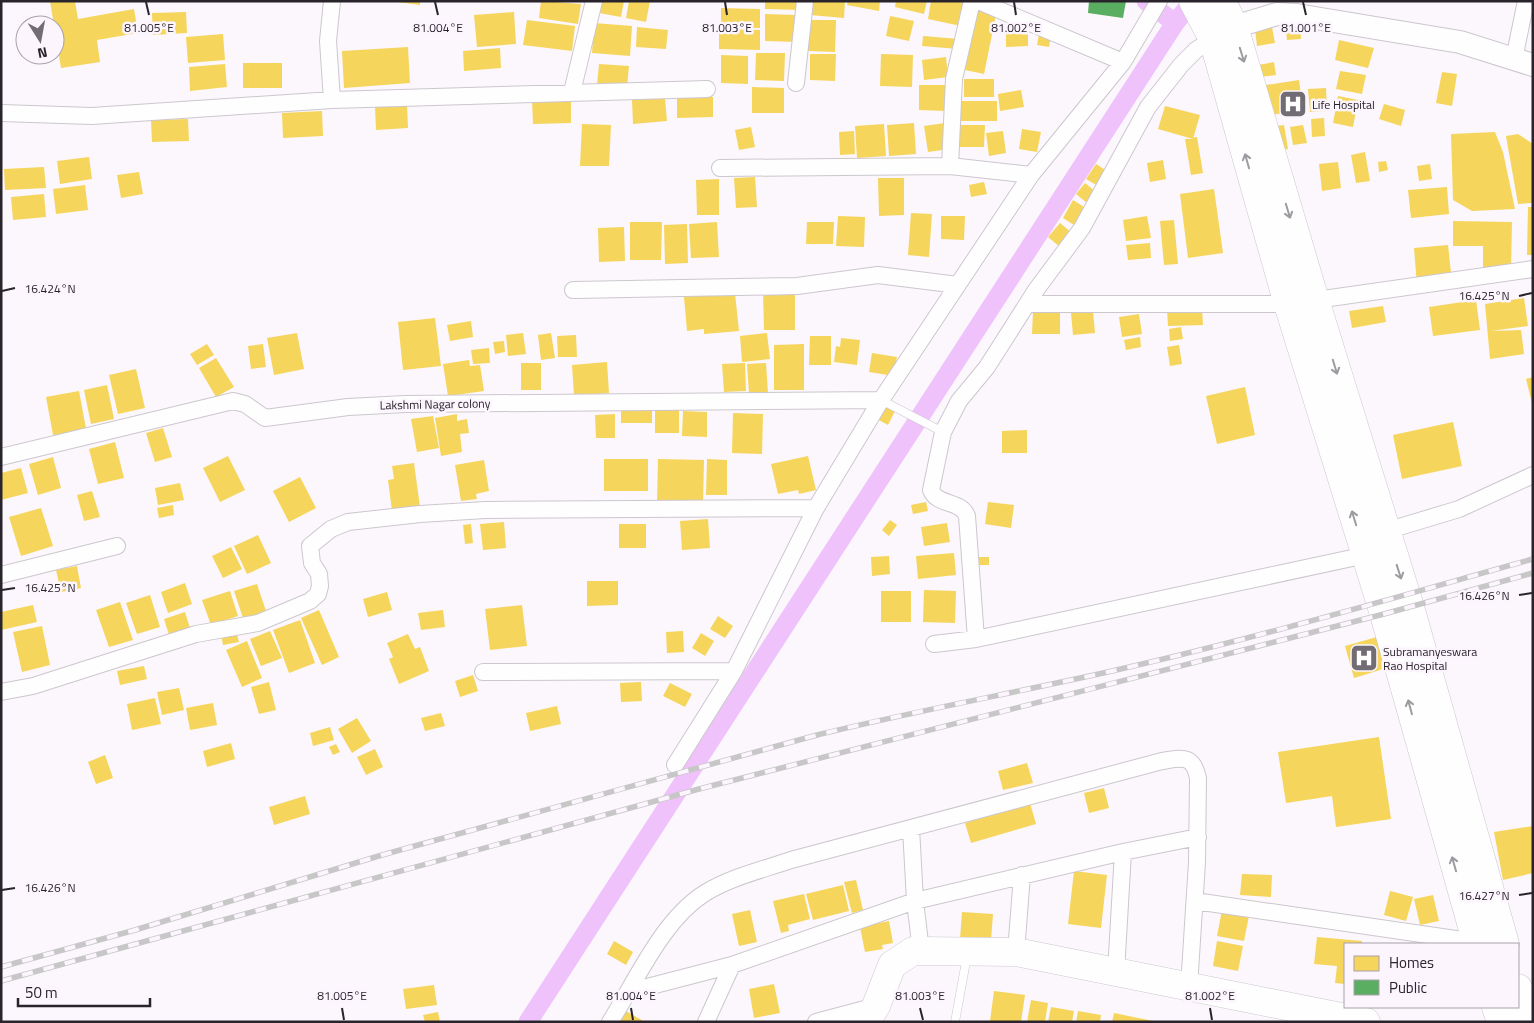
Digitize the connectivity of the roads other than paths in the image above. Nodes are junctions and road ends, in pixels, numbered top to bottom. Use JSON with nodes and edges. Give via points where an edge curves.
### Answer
{"nodes":[{"id":1,"x":332,"y":1,"type":"edge"},
{"id":2,"x":594,"y":1,"type":"edge"},
{"id":3,"x":805,"y":1,"type":"edge"},
{"id":4,"x":972,"y":1,"type":"edge"},
{"id":5,"x":978,"y":1,"type":"edge"},
{"id":6,"x":1159,"y":1,"type":"edge"},
{"id":7,"x":1526,"y":1,"type":"edge"},
{"id":8,"x":1215,"y":17,"type":"edge"},
{"id":9,"x":1123,"y":62,"type":"junction"},
{"id":10,"x":1523,"y":62,"type":"edge"},
{"id":11,"x":796,"y":83,"type":"dead end"},
{"id":12,"x":707,"y":89,"type":"dead end"},
{"id":13,"x":572,"y":92,"type":"junction"},
{"id":14,"x":332,"y":100,"type":"junction"},
{"id":15,"x":1,"y":113,"type":"edge"},
{"id":16,"x":950,"y":166,"type":"junction"},
{"id":17,"x":720,"y":168,"type":"dead end"},
{"id":18,"x":1031,"y":175,"type":"junction"},
{"id":19,"x":1533,"y":269,"type":"edge"},
{"id":20,"x":958,"y":285,"type":"junction"},
{"id":21,"x":573,"y":290,"type":"dead end"},
{"id":22,"x":1315,"y":300,"type":"junction"},
{"id":23,"x":1029,"y":304,"type":"junction"},
{"id":24,"x":1288,"y":304,"type":"junction"},
{"id":25,"x":881,"y":400,"type":"junction"},
{"id":26,"x":943,"y":432,"type":"junction"},
{"id":27,"x":1,"y":457,"type":"edge"},
{"id":28,"x":1533,"y":475,"type":"edge"},
{"id":29,"x":816,"y":508,"type":"junction"},
{"id":30,"x":1386,"y":531,"type":"junction"},
{"id":31,"x":117,"y":546,"type":"dead end"},
{"id":32,"x":1366,"y":555,"type":"junction"},
{"id":33,"x":1,"y":575,"type":"edge"},
{"id":34,"x":976,"y":639,"type":"junction"},
{"id":35,"x":934,"y":644,"type":"dead end"},
{"id":36,"x":734,"y":671,"type":"junction"},
{"id":37,"x":483,"y":672,"type":"dead end"},
{"id":38,"x":1,"y":692,"type":"edge"},
{"id":39,"x":674,"y":765,"type":"dead end"},
{"id":40,"x":911,"y":828,"type":"junction"},
{"id":41,"x":1198,"y":837,"type":"junction"},
{"id":42,"x":1123,"y":852,"type":"junction"},
{"id":43,"x":1022,"y":875,"type":"junction"},
{"id":44,"x":915,"y":901,"type":"junction"},
{"id":45,"x":1195,"y":901,"type":"junction"},
{"id":46,"x":1477,"y":943,"type":"edge"},
{"id":47,"x":1505,"y":943,"type":"edge"},
{"id":48,"x":921,"y":951,"type":"junction"},
{"id":49,"x":968,"y":951,"type":"junction"},
{"id":50,"x":1016,"y":952,"type":"junction"},
{"id":51,"x":732,"y":965,"type":"junction"},
{"id":52,"x":1116,"y":972,"type":"junction"},
{"id":53,"x":1189,"y":987,"type":"junction"},
{"id":54,"x":1519,"y":991,"type":"edge"},
{"id":55,"x":628,"y":992,"type":"junction"},
{"id":56,"x":1496,"y":1008,"type":"edge"},
{"id":57,"x":871,"y":1014,"type":"edge"},
{"id":58,"x":610,"y":1022,"type":"edge"},
{"id":59,"x":706,"y":1022,"type":"edge"},
{"id":60,"x":816,"y":1022,"type":"edge"},
{"id":61,"x":955,"y":1022,"type":"edge"},
{"id":62,"x":1366,"y":1022,"type":"edge"},
{"id":63,"x":1501,"y":1022,"type":"edge"},
{"id":64,"x":1528,"y":1022,"type":"edge"}],
"edges":[{"from":1,"to":14,"type":"street","via":[[328,41]]},
{"from":2,"to":13,"type":"street"},
{"from":3,"to":11,"type":"street"},
{"from":4,"to":16,"type":"street","via":[[954,78]]},
{"from":5,"to":9,"type":"street"},
{"from":6,"to":9,"type":"street"},
{"from":7,"to":10,"type":"street"},
{"from":8,"to":10,"type":"street","via":[[1297,15],[1460,42]]},
{"from":8,"to":22,"type":"highway","one_way":true},
{"from":8,"to":23,"type":"street","via":[[1196,50],[1148,107],[1082,228]]},
{"from":24,"to":8,"type":"highway","one_way":true},
{"from":9,"to":18,"type":"street"},
{"from":12,"to":13,"type":"street"},
{"from":13,"to":14,"type":"street"},
{"from":14,"to":15,"type":"street","via":[[92,116]]},
{"from":16,"to":17,"type":"street"},
{"from":16,"to":18,"type":"street"},
{"from":18,"to":20,"type":"street"},
{"from":19,"to":22,"type":"street"},
{"from":20,"to":21,"type":"street","via":[[878,276],[797,286]]},
{"from":20,"to":25,"type":"street"},
{"from":22,"to":24,"type":"street"},
{"from":22,"to":30,"type":"highway","one_way":true},
{"from":23,"to":24,"type":"street"},
{"from":23,"to":26,"type":"street","via":[[987,367],[959,401]]},
{"from":32,"to":24,"type":"highway","one_way":true},
{"from":25,"to":26,"type":"lane"},
{"from":25,"to":27,"type":"street","name":"Lakshmi Nagar colony","via":[[405,404],[348,407],[265,418],[245,404],[233,402]]},
{"from":25,"to":29,"type":"street"},
{"from":26,"to":34,"type":"street","via":[[931,490],[933,496],[962,508],[967,516]]},
{"from":28,"to":30,"type":"street","via":[[1459,509]]},
{"from":29,"to":36,"type":"street"},
{"from":29,"to":38,"type":"street","via":[[485,510],[348,522],[331,529],[310,546],[312,563],[320,574],[318,594],[310,601],[258,623],[196,634],[33,686]]},
{"from":30,"to":47,"type":"highway","one_way":true},
{"from":31,"to":33,"type":"street"},
{"from":32,"to":34,"type":"street"},
{"from":46,"to":32,"type":"highway","one_way":true},
{"from":34,"to":35,"type":"street"},
{"from":36,"to":37,"type":"street"},
{"from":36,"to":39,"type":"street"},
{"from":40,"to":41,"type":"street","via":[[1179,758],[1190,760],[1196,766]]},
{"from":40,"to":44,"type":"street"},
{"from":40,"to":55,"type":"street","via":[[791,860],[730,880],[704,894],[678,916]]},
{"from":41,"to":42,"type":"street"},
{"from":41,"to":45,"type":"street"},
{"from":42,"to":43,"type":"street"},
{"from":42,"to":52,"type":"street"},
{"from":43,"to":44,"type":"street"},
{"from":43,"to":50,"type":"street"},
{"from":44,"to":48,"type":"street"},
{"from":44,"to":51,"type":"street"},
{"from":45,"to":46,"type":"street"},
{"from":45,"to":53,"type":"street"},
{"from":48,"to":49,"type":"highway"},
{"from":48,"to":57,"type":"highway","via":[[914,951],[892,965]]},
{"from":49,"to":50,"type":"highway"},
{"from":49,"to":61,"type":"lane"},
{"from":50,"to":52,"type":"highway"},
{"from":51,"to":55,"type":"street"},
{"from":51,"to":59,"type":"street"},
{"from":52,"to":53,"type":"highway"},
{"from":53,"to":62,"type":"highway"},
{"from":54,"to":64,"type":"highway"},
{"from":55,"to":58,"type":"street"},
{"from":56,"to":63,"type":"highway"},
{"from":57,"to":60,"type":"street"}]}
